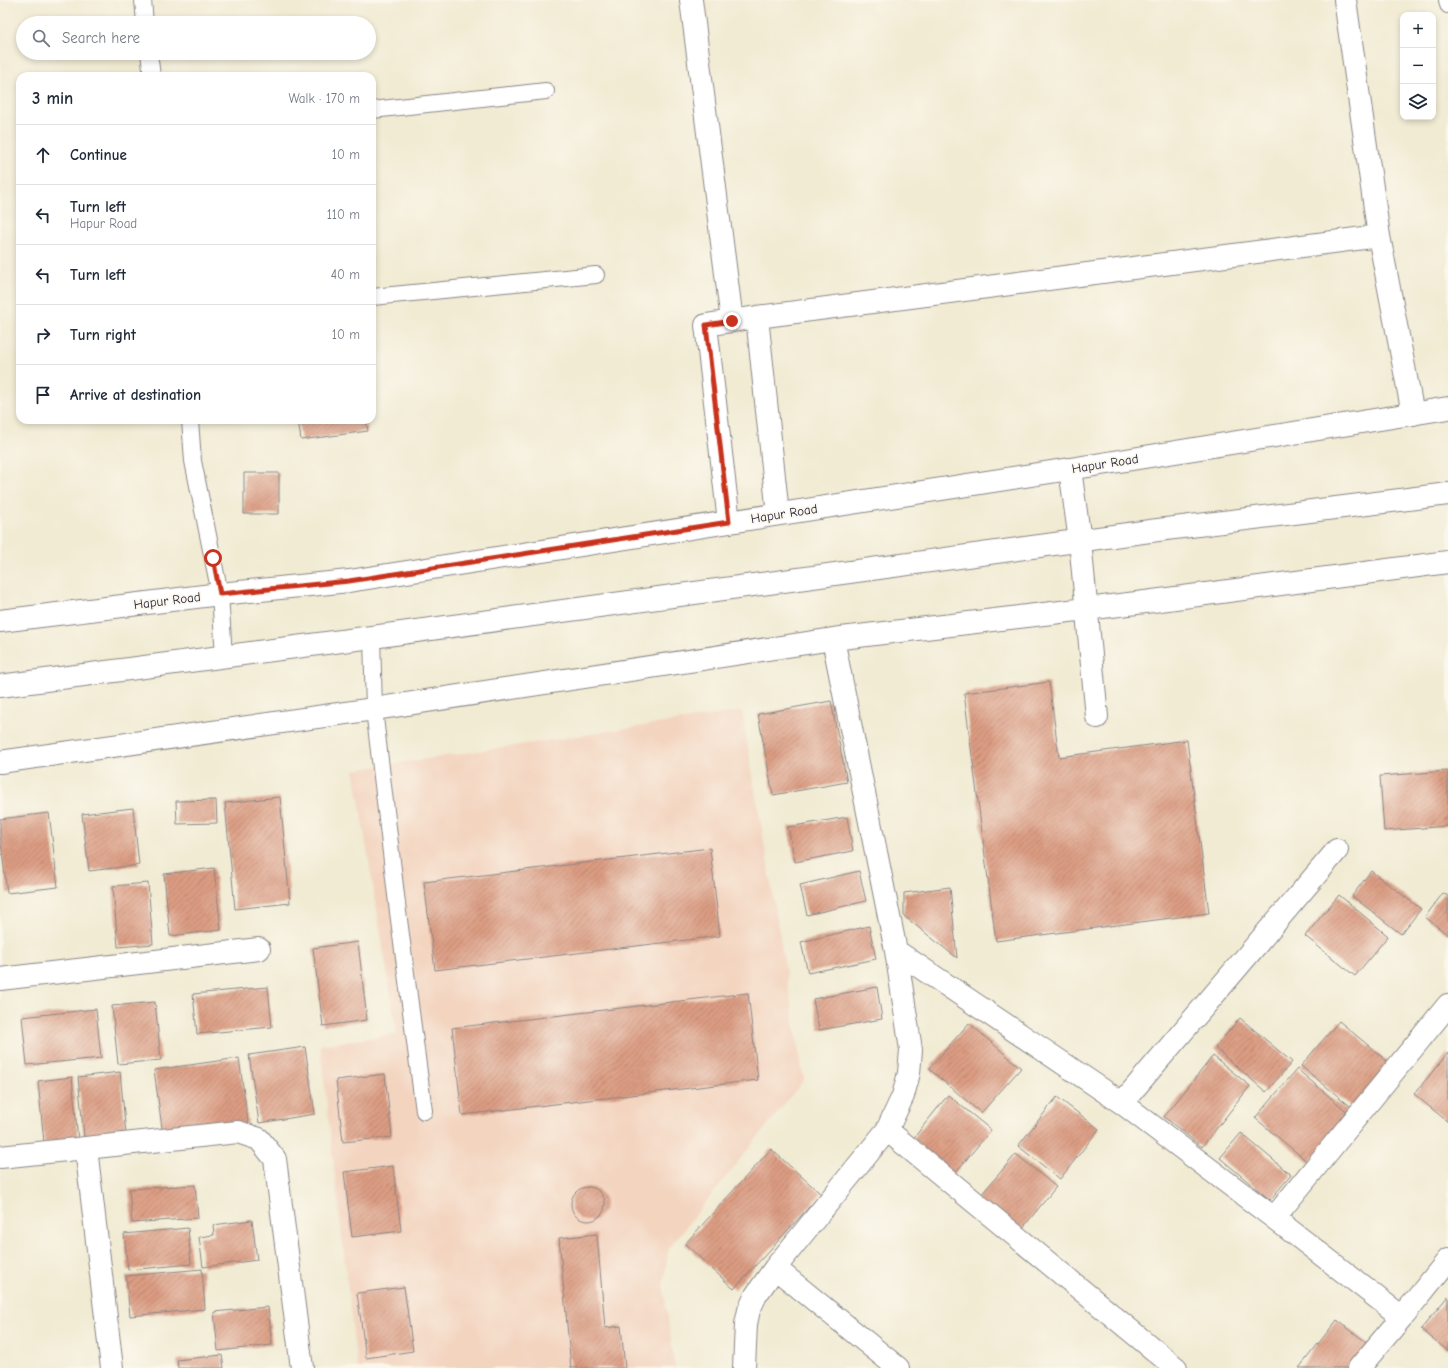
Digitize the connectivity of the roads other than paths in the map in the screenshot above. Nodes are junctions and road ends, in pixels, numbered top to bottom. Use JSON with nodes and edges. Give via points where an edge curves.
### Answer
{"nodes":[{"id":1,"x":143,"y":0,"type":"edge"},
{"id":2,"x":691,"y":0,"type":"edge"},
{"id":3,"x":1346,"y":0,"type":"edge"},
{"id":4,"x":1447,"y":0,"type":"edge"},
{"id":5,"x":1448,"y":5,"type":"edge"},
{"id":6,"x":145,"y":16,"type":"edge"},
{"id":7,"x":150,"y":60,"type":"edge"},
{"id":8,"x":151,"y":72,"type":"edge"},
{"id":9,"x":546,"y":91,"type":"dead end"},
{"id":10,"x":376,"y":110,"type":"edge"},
{"id":11,"x":1379,"y":236,"type":"junction"},
{"id":12,"x":596,"y":275,"type":"dead end"},
{"id":13,"x":376,"y":297,"type":"edge"},
{"id":14,"x":757,"y":317,"type":"junction"},
{"id":15,"x":732,"y":321,"type":"junction"},
{"id":16,"x":1448,"y":408,"type":"edge"},
{"id":17,"x":1413,"y":414,"type":"junction"},
{"id":18,"x":190,"y":424,"type":"edge"},
{"id":19,"x":1070,"y":469,"type":"junction"},
{"id":20,"x":1448,"y":494,"type":"edge"},
{"id":21,"x":778,"y":514,"type":"junction"},
{"id":22,"x":729,"y":522,"type":"junction"},
{"id":23,"x":1080,"y":541,"type":"junction"},
{"id":24,"x":1448,"y":562,"type":"edge"},
{"id":25,"x":220,"y":594,"type":"junction"},
{"id":26,"x":1086,"y":609,"type":"junction"},
{"id":27,"x":0,"y":621,"type":"edge"},
{"id":28,"x":372,"y":637,"type":"junction"},
{"id":29,"x":833,"y":638,"type":"junction"},
{"id":30,"x":224,"y":656,"type":"junction"},
{"id":31,"x":0,"y":686,"type":"edge"},
{"id":32,"x":374,"y":709,"type":"junction"},
{"id":33,"x":1097,"y":717,"type":"dead end"},
{"id":34,"x":0,"y":762,"type":"edge"},
{"id":35,"x":1337,"y":850,"type":"dead end"},
{"id":36,"x":260,"y":949,"type":"dead end"},
{"id":37,"x":896,"y":950,"type":"junction"},
{"id":38,"x":0,"y":979,"type":"edge"},
{"id":39,"x":1448,"y":1005,"type":"edge"},
{"id":40,"x":1122,"y":1103,"type":"junction"},
{"id":41,"x":424,"y":1112,"type":"dead end"},
{"id":42,"x":887,"y":1130,"type":"junction"},
{"id":43,"x":86,"y":1148,"type":"junction"},
{"id":44,"x":0,"y":1157,"type":"edge"},
{"id":45,"x":1274,"y":1218,"type":"junction"},
{"id":46,"x":1448,"y":1260,"type":"edge"},
{"id":47,"x":774,"y":1268,"type":"junction"},
{"id":48,"x":1402,"y":1317,"type":"junction"},
{"id":49,"x":112,"y":1368,"type":"edge"},
{"id":50,"x":302,"y":1368,"type":"edge"},
{"id":51,"x":744,"y":1368,"type":"edge"},
{"id":52,"x":898,"y":1368,"type":"edge"},
{"id":53,"x":1176,"y":1368,"type":"edge"},
{"id":54,"x":1360,"y":1368,"type":"edge"}],
"edges":[{"from":1,"to":6,"type":"lane"},
{"from":2,"to":15,"type":"street"},
{"from":3,"to":11,"type":"street"},
{"from":4,"to":5,"type":"lane"},
{"from":7,"to":8,"type":"lane"},
{"from":9,"to":10,"type":"lane"},
{"from":11,"to":14,"type":"street"},
{"from":11,"to":17,"type":"street"},
{"from":12,"to":13,"type":"lane"},
{"from":14,"to":15,"type":"street"},
{"from":14,"to":21,"type":"street"},
{"from":15,"to":22,"type":"street","via":[[706,325]]},
{"from":16,"to":17,"type":"street","name":"Hapur Road"},
{"from":17,"to":19,"type":"street","name":"Hapur Road"},
{"from":18,"to":25,"type":"lane","via":[[193,461]]},
{"from":19,"to":21,"type":"street","name":"Hapur Road"},
{"from":19,"to":23,"type":"street"},
{"from":20,"to":23,"type":"street"},
{"from":21,"to":22,"type":"street","name":"Hapur Road"},
{"from":22,"to":25,"type":"street","name":"Hapur Road","via":[[349,581]]},
{"from":23,"to":26,"type":"street"},
{"from":23,"to":28,"type":"street"},
{"from":24,"to":26,"type":"street"},
{"from":25,"to":27,"type":"street","name":"Hapur Road"},
{"from":25,"to":30,"type":"lane"},
{"from":26,"to":29,"type":"street"},
{"from":26,"to":33,"type":"street"},
{"from":28,"to":30,"type":"street"},
{"from":28,"to":32,"type":"lane"},
{"from":29,"to":32,"type":"street"},
{"from":29,"to":37,"type":"street"},
{"from":30,"to":31,"type":"street"},
{"from":32,"to":34,"type":"street"},
{"from":32,"to":41,"type":"lane"},
{"from":35,"to":40,"type":"street"},
{"from":36,"to":38,"type":"street"},
{"from":37,"to":40,"type":"street"},
{"from":37,"to":42,"type":"street","via":[[911,1050],[909,1074],[903,1096]]},
{"from":39,"to":45,"type":"street"},
{"from":40,"to":45,"type":"street"},
{"from":42,"to":47,"type":"street"},
{"from":42,"to":53,"type":"street"},
{"from":43,"to":44,"type":"street"},
{"from":43,"to":49,"type":"street"},
{"from":43,"to":50,"type":"street","via":[[238,1132],[259,1138],[275,1159]]},
{"from":45,"to":48,"type":"street"},
{"from":46,"to":48,"type":"street"},
{"from":47,"to":51,"type":"street","via":[[749,1310]]},
{"from":47,"to":52,"type":"street"},
{"from":48,"to":54,"type":"street"}]}
